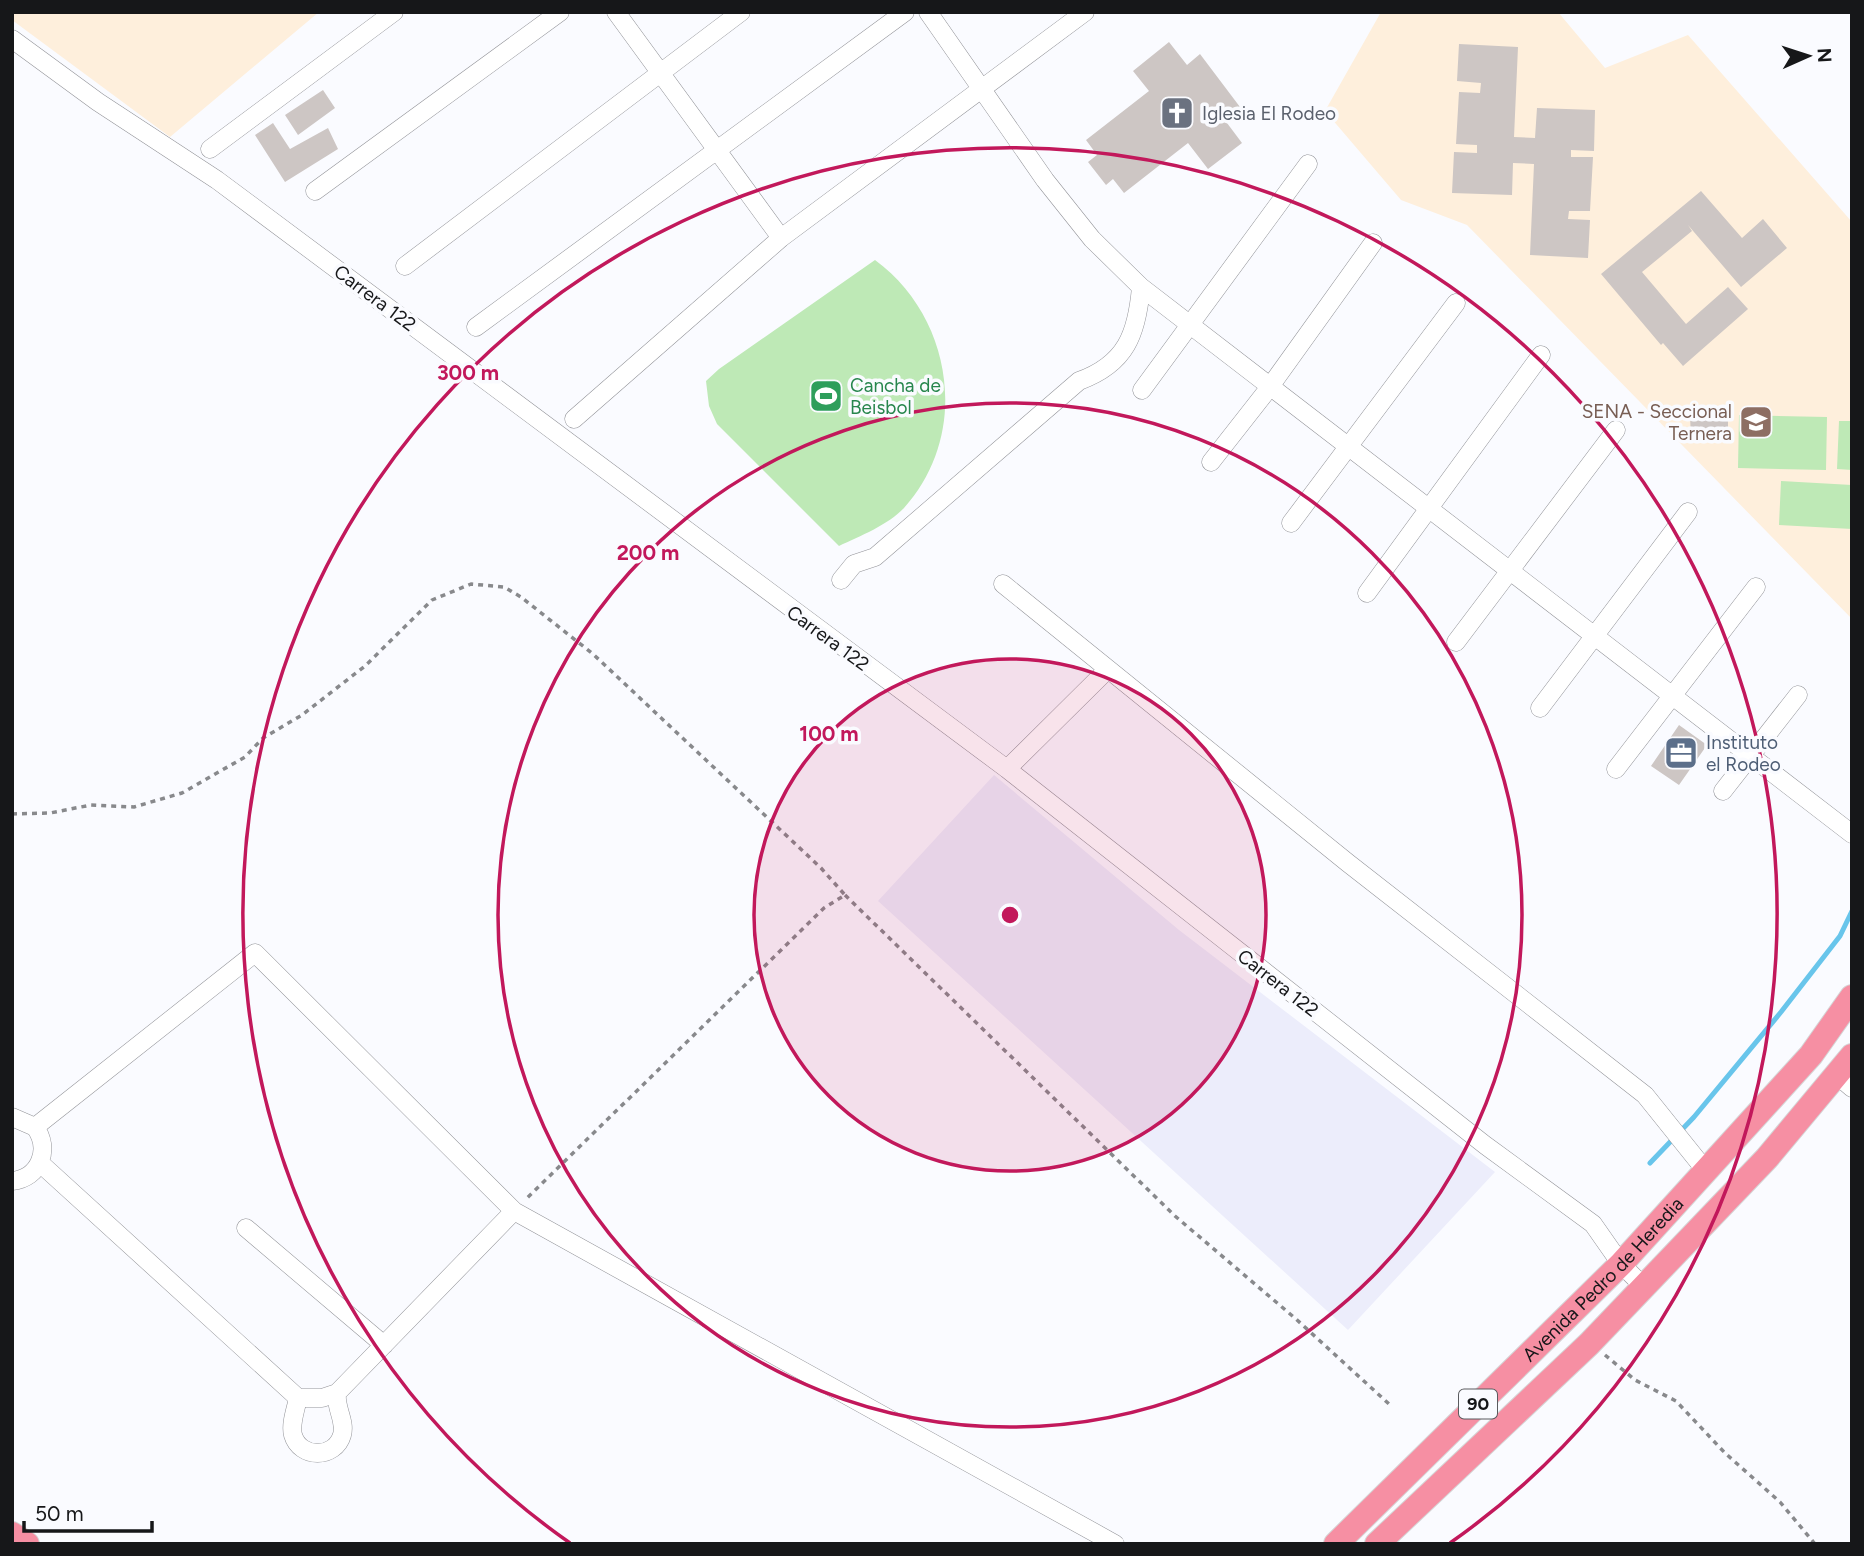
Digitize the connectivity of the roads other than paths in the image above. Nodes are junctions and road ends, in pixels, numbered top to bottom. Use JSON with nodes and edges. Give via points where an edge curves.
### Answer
{"nodes":[{"id":1,"x":394,"y":12,"type":"edge"},
{"id":2,"x":560,"y":12,"type":"edge"},
{"id":3,"x":616,"y":12,"type":"edge"},
{"id":4,"x":741,"y":12,"type":"edge"},
{"id":5,"x":905,"y":12,"type":"edge"},
{"id":6,"x":928,"y":12,"type":"edge"},
{"id":7,"x":1085,"y":12,"type":"edge"},
{"id":8,"x":12,"y":39,"type":"edge"},
{"id":9,"x":660,"y":73,"type":"junction"},
{"id":10,"x":982,"y":90,"type":"junction"},
{"id":11,"x":210,"y":149,"type":"dead end"},
{"id":12,"x":717,"y":150,"type":"junction"},
{"id":13,"x":1308,"y":164,"type":"dead end"},
{"id":14,"x":315,"y":191,"type":"dead end"},
{"id":15,"x":781,"y":238,"type":"junction"},
{"id":16,"x":1373,"y":243,"type":"dead end"},
{"id":17,"x":405,"y":266,"type":"dead end"},
{"id":18,"x":1141,"y":287,"type":"junction"},
{"id":19,"x":1456,"y":303,"type":"dead end"},
{"id":20,"x":476,"y":327,"type":"dead end"},
{"id":21,"x":1189,"y":327,"type":"junction"},
{"id":22,"x":1541,"y":355,"type":"dead end"},
{"id":23,"x":1269,"y":388,"type":"junction"},
{"id":24,"x":1142,"y":390,"type":"dead end"},
{"id":25,"x":574,"y":419,"type":"dead end"},
{"id":26,"x":1616,"y":430,"type":"dead end"},
{"id":27,"x":1347,"y":448,"type":"junction"},
{"id":28,"x":1211,"y":462,"type":"dead end"},
{"id":29,"x":1427,"y":509,"type":"junction"},
{"id":30,"x":1688,"y":512,"type":"dead end"},
{"id":31,"x":1291,"y":523,"type":"dead end"},
{"id":32,"x":1510,"y":573,"type":"junction"},
{"id":33,"x":841,"y":580,"type":"dead end"},
{"id":34,"x":1003,"y":584,"type":"dead end"},
{"id":35,"x":1756,"y":587,"type":"dead end"},
{"id":36,"x":1367,"y":593,"type":"dead end"},
{"id":37,"x":1595,"y":637,"type":"junction"},
{"id":38,"x":1457,"y":642,"type":"dead end"},
{"id":39,"x":1108,"y":669,"type":"junction"},
{"id":40,"x":1798,"y":695,"type":"dead end"},
{"id":41,"x":1671,"y":696,"type":"junction"},
{"id":42,"x":1540,"y":708,"type":"dead end"},
{"id":43,"x":1750,"y":756,"type":"junction"},
{"id":44,"x":1007,"y":769,"type":"junction"},
{"id":45,"x":1616,"y":769,"type":"dead end"},
{"id":46,"x":1723,"y":791,"type":"dead end"},
{"id":47,"x":1852,"y":834,"type":"edge"},
{"id":48,"x":1852,"y":997,"type":"edge"},
{"id":49,"x":1847,"y":1073,"type":"edge"},
{"id":50,"x":12,"y":1117,"type":"edge"},
{"id":51,"x":35,"y":1128,"type":"junction"},
{"id":52,"x":40,"y":1163,"type":"junction"},
{"id":53,"x":1706,"y":1171,"type":"junction"},
{"id":54,"x":12,"y":1181,"type":"edge"},
{"id":55,"x":514,"y":1211,"type":"junction"},
{"id":56,"x":246,"y":1228,"type":"dead end"},
{"id":57,"x":1621,"y":1264,"type":"junction"},
{"id":58,"x":1644,"y":1287,"type":"junction"},
{"id":59,"x":384,"y":1345,"type":"junction"},
{"id":60,"x":337,"y":1393,"type":"junction"},
{"id":61,"x":298,"y":1398,"type":"junction"},
{"id":62,"x":12,"y":1534,"type":"edge"},
{"id":63,"x":27,"y":1544,"type":"edge"},
{"id":64,"x":1115,"y":1544,"type":"edge"},
{"id":65,"x":1336,"y":1544,"type":"edge"},
{"id":66,"x":1377,"y":1544,"type":"edge"}],
"edges":[{"from":1,"to":11,"type":"street"},
{"from":2,"to":14,"type":"street"},
{"from":3,"to":9,"type":"street"},
{"from":4,"to":9,"type":"street"},
{"from":5,"to":12,"type":"street"},
{"from":6,"to":10,"type":"street"},
{"from":7,"to":10,"type":"street"},
{"from":8,"to":44,"type":"street","name":"Carrera 122","via":[[228,188]]},
{"from":9,"to":12,"type":"street"},
{"from":9,"to":17,"type":"street"},
{"from":10,"to":15,"type":"street"},
{"from":10,"to":18,"type":"street","via":[[1092,240]]},
{"from":12,"to":15,"type":"street"},
{"from":12,"to":20,"type":"street"},
{"from":13,"to":21,"type":"street"},
{"from":15,"to":25,"type":"street"},
{"from":16,"to":23,"type":"street"},
{"from":18,"to":21,"type":"street"},
{"from":18,"to":33,"type":"street","via":[[1139,314],[1120,356],[1101,373],[1079,381],[875,557],[854,564]]},
{"from":19,"to":27,"type":"street"},
{"from":21,"to":23,"type":"street"},
{"from":21,"to":24,"type":"street"},
{"from":22,"to":29,"type":"street"},
{"from":23,"to":27,"type":"street"},
{"from":23,"to":28,"type":"street"},
{"from":26,"to":32,"type":"street"},
{"from":27,"to":29,"type":"street"},
{"from":27,"to":31,"type":"street"},
{"from":29,"to":32,"type":"street"},
{"from":29,"to":36,"type":"street"},
{"from":30,"to":37,"type":"street"},
{"from":32,"to":37,"type":"street"},
{"from":32,"to":38,"type":"street"},
{"from":34,"to":39,"type":"street"},
{"from":35,"to":41,"type":"street"},
{"from":37,"to":41,"type":"street"},
{"from":37,"to":42,"type":"street"},
{"from":39,"to":44,"type":"street"},
{"from":39,"to":53,"type":"street","via":[[1645,1095]]},
{"from":40,"to":43,"type":"street"},
{"from":41,"to":43,"type":"street"},
{"from":41,"to":45,"type":"street"},
{"from":43,"to":46,"type":"street"},
{"from":43,"to":47,"type":"street"},
{"from":44,"to":57,"type":"street","name":"Carrera 122","via":[[1475,1137],[1593,1224]]},
{"from":48,"to":53,"type":"highway","name":"Avenida Pedro de Heredia","number":"90","via":[[1811,1055]]},
{"from":49,"to":58,"type":"highway","name":"Avenida Pedro de Heredia","number":"90"},
{"from":50,"to":51,"type":"street"},
{"from":51,"to":52,"type":"street","via":[[43,1142]]},
{"from":51,"to":55,"type":"street","via":[[255,953]]},
{"from":52,"to":54,"type":"street","via":[[32,1174]]},
{"from":52,"to":61,"type":"street"},
{"from":53,"to":57,"type":"highway","name":"Avenida Pedro de Heredia","number":"90"},
{"from":55,"to":59,"type":"street"},
{"from":55,"to":64,"type":"street"},
{"from":56,"to":59,"type":"street"},
{"from":57,"to":58,"type":"street","name":"Carrera 122"},
{"from":57,"to":65,"type":"highway","name":"Avenida Pedro de Heredia","number":"90"},
{"from":58,"to":66,"type":"highway","name":"Avenida Pedro de Heredia","number":"90"},
{"from":59,"to":60,"type":"street"},
{"from":60,"to":61,"type":"street"},
{"from":60,"to":61,"type":"street","via":[[343,1432],[337,1444],[321,1453],[304,1450],[293,1436]]},
{"from":62,"to":63,"type":"highway"}]}
